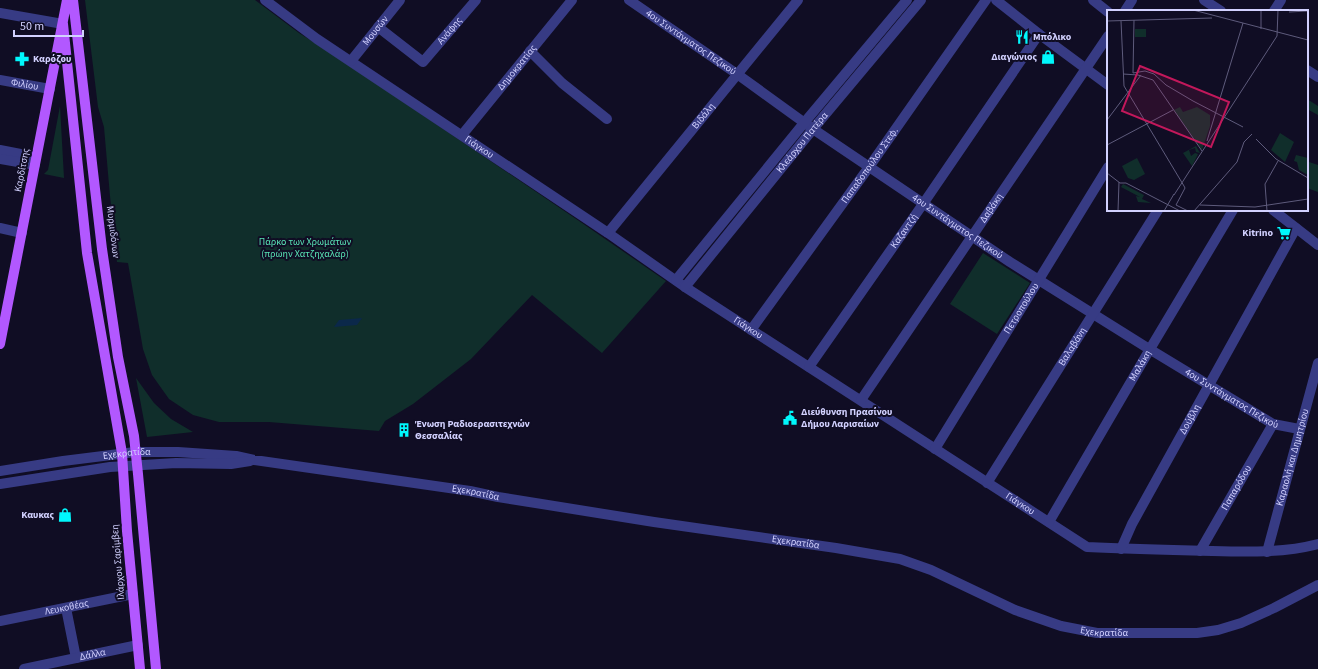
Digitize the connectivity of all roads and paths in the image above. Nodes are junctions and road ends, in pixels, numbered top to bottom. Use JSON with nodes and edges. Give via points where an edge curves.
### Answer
{"nodes":[{"id":1,"x":67,"y":0,"type":"edge"},
{"id":2,"x":73,"y":0,"type":"edge"},
{"id":3,"x":265,"y":0,"type":"edge"},
{"id":4,"x":400,"y":0,"type":"edge"},
{"id":5,"x":476,"y":0,"type":"edge"},
{"id":6,"x":572,"y":0,"type":"edge"},
{"id":7,"x":629,"y":0,"type":"edge"},
{"id":8,"x":798,"y":0,"type":"edge"},
{"id":9,"x":907,"y":0,"type":"edge"},
{"id":10,"x":921,"y":0,"type":"edge"},
{"id":11,"x":986,"y":0,"type":"edge"},
{"id":12,"x":996,"y":0,"type":"edge"},
{"id":13,"x":1093,"y":0,"type":"edge"},
{"id":14,"x":1132,"y":0,"type":"edge"},
{"id":15,"x":1206,"y":0,"type":"edge"},
{"id":16,"x":1281,"y":0,"type":"edge"},
{"id":17,"x":1126,"y":10,"type":"edge"},
{"id":18,"x":1220,"y":10,"type":"edge"},
{"id":19,"x":1275,"y":10,"type":"edge"},
{"id":20,"x":1107,"y":11,"type":"edge"},
{"id":21,"x":0,"y":13,"type":"edge"},
{"id":22,"x":63,"y":24,"type":"junction"},
{"id":23,"x":378,"y":27,"type":"junction"},
{"id":24,"x":1039,"y":34,"type":"junction"},
{"id":25,"x":1107,"y":38,"type":"edge"},
{"id":26,"x":530,"y":51,"type":"junction"},
{"id":27,"x":351,"y":61,"type":"junction"},
{"id":28,"x":1086,"y":69,"type":"junction"},
{"id":29,"x":737,"y":74,"type":"junction"},
{"id":30,"x":0,"y":80,"type":"edge"},
{"id":31,"x":1107,"y":84,"type":"edge"},
{"id":32,"x":50,"y":89,"type":"junction"},
{"id":33,"x":606,"y":119,"type":"dead end"},
{"id":34,"x":804,"y":123,"type":"junction"},
{"id":35,"x":813,"y":129,"type":"junction"},
{"id":36,"x":462,"y":134,"type":"junction"},
{"id":37,"x":0,"y":150,"type":"edge"},
{"id":38,"x":0,"y":159,"type":"edge"},
{"id":39,"x":36,"y":161,"type":"junction"},
{"id":40,"x":869,"y":167,"type":"junction"},
{"id":41,"x":1107,"y":169,"type":"edge"},
{"id":42,"x":923,"y":204,"type":"junction"},
{"id":43,"x":1157,"y":211,"type":"edge"},
{"id":44,"x":1232,"y":211,"type":"edge"},
{"id":45,"x":1274,"y":211,"type":"edge"},
{"id":46,"x":0,"y":228,"type":"edge"},
{"id":47,"x":1296,"y":228,"type":"junction"},
{"id":48,"x":22,"y":232,"type":"junction"},
{"id":49,"x":608,"y":233,"type":"junction"},
{"id":50,"x":972,"y":236,"type":"junction"},
{"id":51,"x":1318,"y":245,"type":"edge"},
{"id":52,"x":676,"y":280,"type":"junction"},
{"id":53,"x":1039,"y":280,"type":"junction"},
{"id":54,"x":685,"y":287,"type":"junction"},
{"id":55,"x":4,"y":299,"type":"edge"},
{"id":56,"x":1094,"y":313,"type":"junction"},
{"id":57,"x":751,"y":330,"type":"junction"},
{"id":58,"x":0,"y":344,"type":"edge"},
{"id":59,"x":1150,"y":349,"type":"junction"},
{"id":60,"x":1318,"y":363,"type":"edge"},
{"id":61,"x":809,"y":367,"type":"junction"},
{"id":62,"x":1209,"y":386,"type":"junction"},
{"id":63,"x":861,"y":400,"type":"junction"},
{"id":64,"x":1273,"y":424,"type":"junction"},
{"id":65,"x":1299,"y":429,"type":"junction"},
{"id":66,"x":935,"y":449,"type":"junction"},
{"id":67,"x":135,"y":452,"type":"junction"},
{"id":68,"x":122,"y":453,"type":"junction"},
{"id":69,"x":254,"y":460,"type":"junction"},
{"id":70,"x":137,"y":465,"type":"junction"},
{"id":71,"x":124,"y":466,"type":"junction"},
{"id":72,"x":0,"y":471,"type":"edge"},
{"id":73,"x":987,"y":483,"type":"junction"},
{"id":74,"x":0,"y":484,"type":"edge"},
{"id":75,"x":1049,"y":522,"type":"junction"},
{"id":76,"x":1318,"y":544,"type":"edge"},
{"id":77,"x":1121,"y":549,"type":"junction"},
{"id":78,"x":1200,"y":551,"type":"junction"},
{"id":79,"x":1267,"y":552,"type":"junction"},
{"id":80,"x":1318,"y":585,"type":"edge"},
{"id":81,"x":133,"y":594,"type":"junction"},
{"id":82,"x":66,"y":608,"type":"junction"},
{"id":83,"x":0,"y":621,"type":"edge"},
{"id":84,"x":138,"y":645,"type":"junction"},
{"id":85,"x":76,"y":658,"type":"junction"},
{"id":86,"x":27,"y":669,"type":"edge"},
{"id":87,"x":140,"y":669,"type":"edge"},
{"id":88,"x":156,"y":669,"type":"edge"}],
"edges":[{"from":1,"to":22,"type":"main road","name":"Καρδίτσης"},
{"from":2,"to":67,"type":"main road","name":"Μυρμιδόνων","via":[[102,249]]},
{"from":3,"to":27,"type":"street","name":"Γιάγκου"},
{"from":4,"to":23,"type":"street","name":"Μουσών"},
{"from":5,"to":23,"type":"street","name":"Ανάφης","via":[[423,62]]},
{"from":6,"to":26,"type":"street","name":"Δημοκρατίας"},
{"from":7,"to":29,"type":"street","name":"4ου Συντάγματος Πεζικού"},
{"from":8,"to":29,"type":"street","name":"Βιδάλη"},
{"from":9,"to":34,"type":"street","name":"Κλεάρχου Πατέρα"},
{"from":10,"to":35,"type":"street","name":"Κλεάρχου Πατέρα"},
{"from":11,"to":40,"type":"street","name":"Παπαδοπούλου Στεφ."},
{"from":12,"to":24,"type":"street"},
{"from":13,"to":20,"type":"street"},
{"from":14,"to":17,"type":"street"},
{"from":15,"to":18,"type":"street"},
{"from":16,"to":19,"type":"street"},
{"from":21,"to":22,"type":"street"},
{"from":22,"to":32,"type":"main road","name":"Καρδίτσης"},
{"from":22,"to":68,"type":"main road","via":[[87,253]]},
{"from":23,"to":27,"type":"street","name":"Μουσών"},
{"from":24,"to":28,"type":"street"},
{"from":24,"to":42,"type":"street","name":"Καζαντζή"},
{"from":25,"to":28,"type":"street","name":"Δαβάκη"},
{"from":26,"to":33,"type":"street","via":[[562,84]]},
{"from":26,"to":36,"type":"street","name":"Δημοκρατίας"},
{"from":27,"to":36,"type":"street","name":"Γιάγκου"},
{"from":28,"to":31,"type":"street"},
{"from":28,"to":50,"type":"street","name":"Δαβάκη"},
{"from":29,"to":34,"type":"street","name":"4ου Συντάγματος Πεζικού"},
{"from":29,"to":49,"type":"street","name":"Βιδάλη"},
{"from":30,"to":32,"type":"street","name":"Φιλίου"},
{"from":32,"to":39,"type":"main road","name":"Καρδίτσης"},
{"from":34,"to":35,"type":"street","name":"4ου Συντάγματος Πεζικού"},
{"from":34,"to":52,"type":"street","name":"Κλεάρχου Πατέρα"},
{"from":35,"to":40,"type":"street","name":"4ου Συντάγματος Πεζικού"},
{"from":35,"to":54,"type":"street","name":"Κλεάρχου Πατέρα"},
{"from":36,"to":49,"type":"street","name":"Γιάγκου"},
{"from":37,"to":39,"type":"street"},
{"from":38,"to":39,"type":"street"},
{"from":39,"to":48,"type":"main road","name":"Καρδίτσης"},
{"from":40,"to":42,"type":"street","name":"4ου Συντάγματος Πεζικού"},
{"from":40,"to":57,"type":"street","name":"Παπαδοπούλου Στεφ."},
{"from":41,"to":53,"type":"street","name":"Πετροπούλου"},
{"from":42,"to":50,"type":"street","name":"4ου Συντάγματος Πεζικού"},
{"from":42,"to":61,"type":"street","name":"Καζαντζή"},
{"from":43,"to":56,"type":"street","name":"Βαλαβάνη"},
{"from":44,"to":59,"type":"street","name":"Μαλάκη"},
{"from":45,"to":47,"type":"street"},
{"from":46,"to":48,"type":"street"},
{"from":47,"to":51,"type":"street"},
{"from":47,"to":62,"type":"street","name":"Δούβλη"},
{"from":48,"to":55,"type":"main road","name":"Καρδίτσης"},
{"from":49,"to":52,"type":"street","name":"Γιάγκου"},
{"from":50,"to":53,"type":"street","name":"4ου Συντάγματος Πεζικού"},
{"from":50,"to":63,"type":"street","name":"Δαβάκη"},
{"from":52,"to":54,"type":"street","name":"Γιάγκου"},
{"from":53,"to":56,"type":"street","name":"4ου Συντάγματος Πεζικού"},
{"from":53,"to":66,"type":"street","name":"Πετροπούλου"},
{"from":54,"to":57,"type":"street","name":"Γιάγκου"},
{"from":55,"to":58,"type":"main road","name":"Καρδίτσης"},
{"from":56,"to":59,"type":"street","name":"4ου Συντάγματος Πεζικού"},
{"from":56,"to":73,"type":"street","name":"Βαλαβάνη"},
{"from":57,"to":61,"type":"street","name":"Γιάγκου"},
{"from":59,"to":62,"type":"street","name":"4ου Συντάγματος Πεζικού"},
{"from":59,"to":75,"type":"street","name":"Μαλάκη"},
{"from":60,"to":65,"type":"street","name":"Καραολή και Δημητρίου"},
{"from":61,"to":63,"type":"street","name":"Γιάγκου"},
{"from":62,"to":64,"type":"street","name":"4ου Συντάγματος Πεζικού"},
{"from":62,"to":77,"type":"street","name":"Δούβλη","via":[[1132,524]]},
{"from":63,"to":66,"type":"street","name":"Γιάγκου"},
{"from":64,"to":65,"type":"street","name":"4ου Συντάγματος Πεζικού"},
{"from":64,"to":78,"type":"street","name":"Παπαρόδου"},
{"from":65,"to":79,"type":"street","name":"Καραολή και Δημητρίου"},
{"from":66,"to":73,"type":"street","name":"Γιάγκου"},
{"from":67,"to":68,"type":"street","name":"Εχεκρατίδα"},
{"from":67,"to":69,"type":"street","name":"Εχεκρατίδα","via":[[178,452],[236,456]]},
{"from":67,"to":70,"type":"main road","name":"Μυρμιδόνων"},
{"from":68,"to":71,"type":"main road","name":"Ιλάρχου Σαρίμβεη"},
{"from":68,"to":72,"type":"street","name":"Εχεκρατίδα"},
{"from":69,"to":70,"type":"street","name":"Εχεκρατίδα","via":[[231,464]]},
{"from":69,"to":80,"type":"street","name":"Εχεκρατίδα","via":[[470,490],[498,497],[900,559],[931,570],[1015,610],[1061,626],[1097,633],[1197,633],[1218,630],[1241,623]]},
{"from":70,"to":71,"type":"street","name":"Εχεκρατίδα"},
{"from":70,"to":88,"type":"main road"},
{"from":71,"to":74,"type":"street","name":"Εχεκρατίδα"},
{"from":71,"to":81,"type":"main road","name":"Ιλάρχου Σαρίμβεη"},
{"from":73,"to":75,"type":"street","name":"Γιάγκου"},
{"from":75,"to":77,"type":"street","name":"Γιάγκου","via":[[1087,547]]},
{"from":76,"to":79,"type":"street","name":"Γιάγκου"},
{"from":77,"to":78,"type":"street","name":"Γιάγκου"},
{"from":78,"to":79,"type":"street","name":"Γιάγκου"},
{"from":81,"to":82,"type":"street","name":"Λευκοθέας"},
{"from":81,"to":84,"type":"main road","name":"Ιλάρχου Σαρίμβεη"},
{"from":82,"to":83,"type":"street","name":"Λευκοθέας"},
{"from":82,"to":85,"type":"street"},
{"from":84,"to":85,"type":"street","name":"Δάλλα"},
{"from":84,"to":87,"type":"main road","name":"Ιλάρχου Σαρίμβεη"},
{"from":85,"to":86,"type":"street","name":"Δάλλα"}]}
